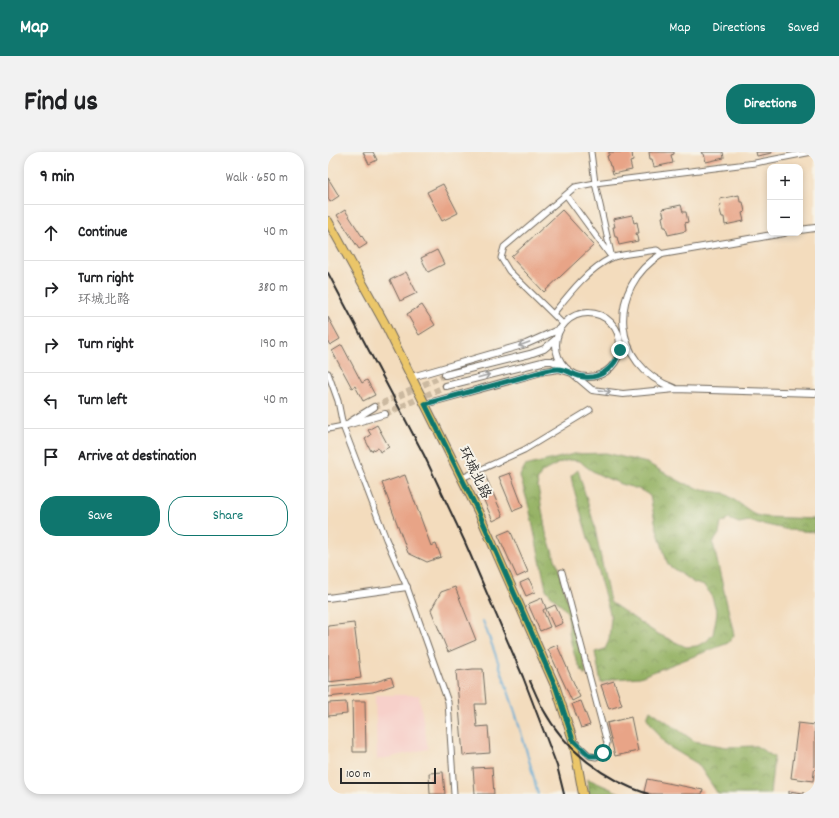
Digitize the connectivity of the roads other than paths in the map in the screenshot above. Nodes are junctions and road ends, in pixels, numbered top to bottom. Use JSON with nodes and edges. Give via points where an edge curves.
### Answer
{"nodes":[{"id":1,"x":591,"y":152,"type":"edge"},
{"id":2,"x":812,"y":152,"type":"edge"},
{"id":3,"x":595,"y":183,"type":"junction"},
{"id":4,"x":566,"y":195,"type":"junction"},
{"id":5,"x":328,"y":221,"type":"edge"},
{"id":6,"x":815,"y":228,"type":"edge"},
{"id":7,"x":803,"y":230,"type":"edge"},
{"id":8,"x":767,"y":236,"type":"edge"},
{"id":9,"x":662,"y":254,"type":"junction"},
{"id":10,"x":612,"y":258,"type":"junction"},
{"id":11,"x":553,"y":314,"type":"junction"},
{"id":12,"x":612,"y":324,"type":"junction"},
{"id":13,"x":562,"y":326,"type":"junction"},
{"id":14,"x":624,"y":333,"type":"junction"},
{"id":15,"x":556,"y":339,"type":"junction"},
{"id":16,"x":626,"y":341,"type":"junction"},
{"id":17,"x":618,"y":356,"type":"junction"},
{"id":18,"x":563,"y":366,"type":"junction"},
{"id":19,"x":328,"y":373,"type":"edge"},
{"id":20,"x":572,"y":373,"type":"junction"},
{"id":21,"x":445,"y":375,"type":"tunnel mouth"},
{"id":22,"x":412,"y":378,"type":"junction"},
{"id":23,"x":446,"y":386,"type":"tunnel mouth"},
{"id":24,"x":675,"y":389,"type":"junction"},
{"id":25,"x":815,"y":393,"type":"edge"},
{"id":26,"x":425,"y":404,"type":"junction"},
{"id":27,"x":374,"y":407,"type":"tunnel mouth"},
{"id":28,"x":590,"y":410,"type":"dead end"},
{"id":29,"x":385,"y":414,"type":"tunnel mouth"},
{"id":30,"x":344,"y":426,"type":"junction"},
{"id":31,"x":328,"y":429,"type":"edge"},
{"id":32,"x":462,"y":478,"type":"junction"},
{"id":33,"x":562,"y":572,"type":"dead end"},
{"id":34,"x":407,"y":587,"type":"junction"},
{"id":35,"x":328,"y":598,"type":"edge"},
{"id":36,"x":573,"y":740,"type":"junction"},
{"id":37,"x":454,"y":794,"type":"edge"},
{"id":38,"x":583,"y":794,"type":"edge"}],
"edges":[{"from":1,"to":3,"type":"street"},
{"from":2,"to":3,"type":"street","via":[[755,163]]},
{"from":3,"to":4,"type":"street","via":[[576,187]]},
{"from":3,"to":10,"type":"street"},
{"from":4,"to":10,"type":"street"},
{"from":4,"to":11,"type":"street","via":[[504,247],[501,258],[508,271]]},
{"from":5,"to":22,"type":"main road","name":"环城北路"},
{"from":6,"to":7,"type":"street"},
{"from":8,"to":9,"type":"street"},
{"from":9,"to":10,"type":"street","via":[[657,250]]},
{"from":9,"to":14,"type":"street","via":[[643,268],[630,287],[623,309]]},
{"from":10,"to":11,"type":"street","via":[[590,273]]},
{"from":11,"to":13,"type":"street"},
{"from":12,"to":13,"type":"street","via":[[604,317],[588,312],[572,317]]},
{"from":12,"to":14,"type":"street"},
{"from":12,"to":17,"type":"street","via":[[620,339]]},
{"from":13,"to":15,"type":"street"},
{"from":13,"to":22,"type":"street","one_way":true,"via":[[526,344]]},
{"from":14,"to":16,"type":"street"},
{"from":15,"to":18,"type":"street","via":[[556,351]]},
{"from":15,"to":21,"type":"street","via":[[544,349],[530,354]]},
{"from":16,"to":17,"type":"street"},
{"from":16,"to":24,"type":"street","via":[[642,368],[654,379]]},
{"from":17,"to":20,"type":"street","via":[[609,369],[599,375],[588,377]]},
{"from":18,"to":20,"type":"street"},
{"from":23,"to":18,"type":"street","one_way":true,"via":[[546,361]]},
{"from":19,"to":30,"type":"street"},
{"from":20,"to":24,"type":"street","one_way":true,"via":[[592,390],[623,394]]},
{"from":20,"to":26,"type":"street","via":[[559,369],[545,371]]},
{"from":22,"to":26,"type":"main road","name":"环城北路"},
{"from":24,"to":25,"type":"street"},
{"from":26,"to":32,"type":"main road","name":"环城北路"},
{"from":27,"to":30,"type":"street"},
{"from":28,"to":32,"type":"street","via":[[524,450]]},
{"from":29,"to":30,"type":"street"},
{"from":30,"to":31,"type":"street"},
{"from":30,"to":34,"type":"street","via":[[386,539]]},
{"from":32,"to":36,"type":"main road","name":"环城北路","via":[[556,688]]},
{"from":33,"to":36,"type":"street","via":[[607,743],[601,755],[593,757]]},
{"from":34,"to":35,"type":"street"},
{"from":34,"to":37,"type":"street","via":[[448,702]]},
{"from":36,"to":38,"type":"main road","name":"环城北路"}]}
